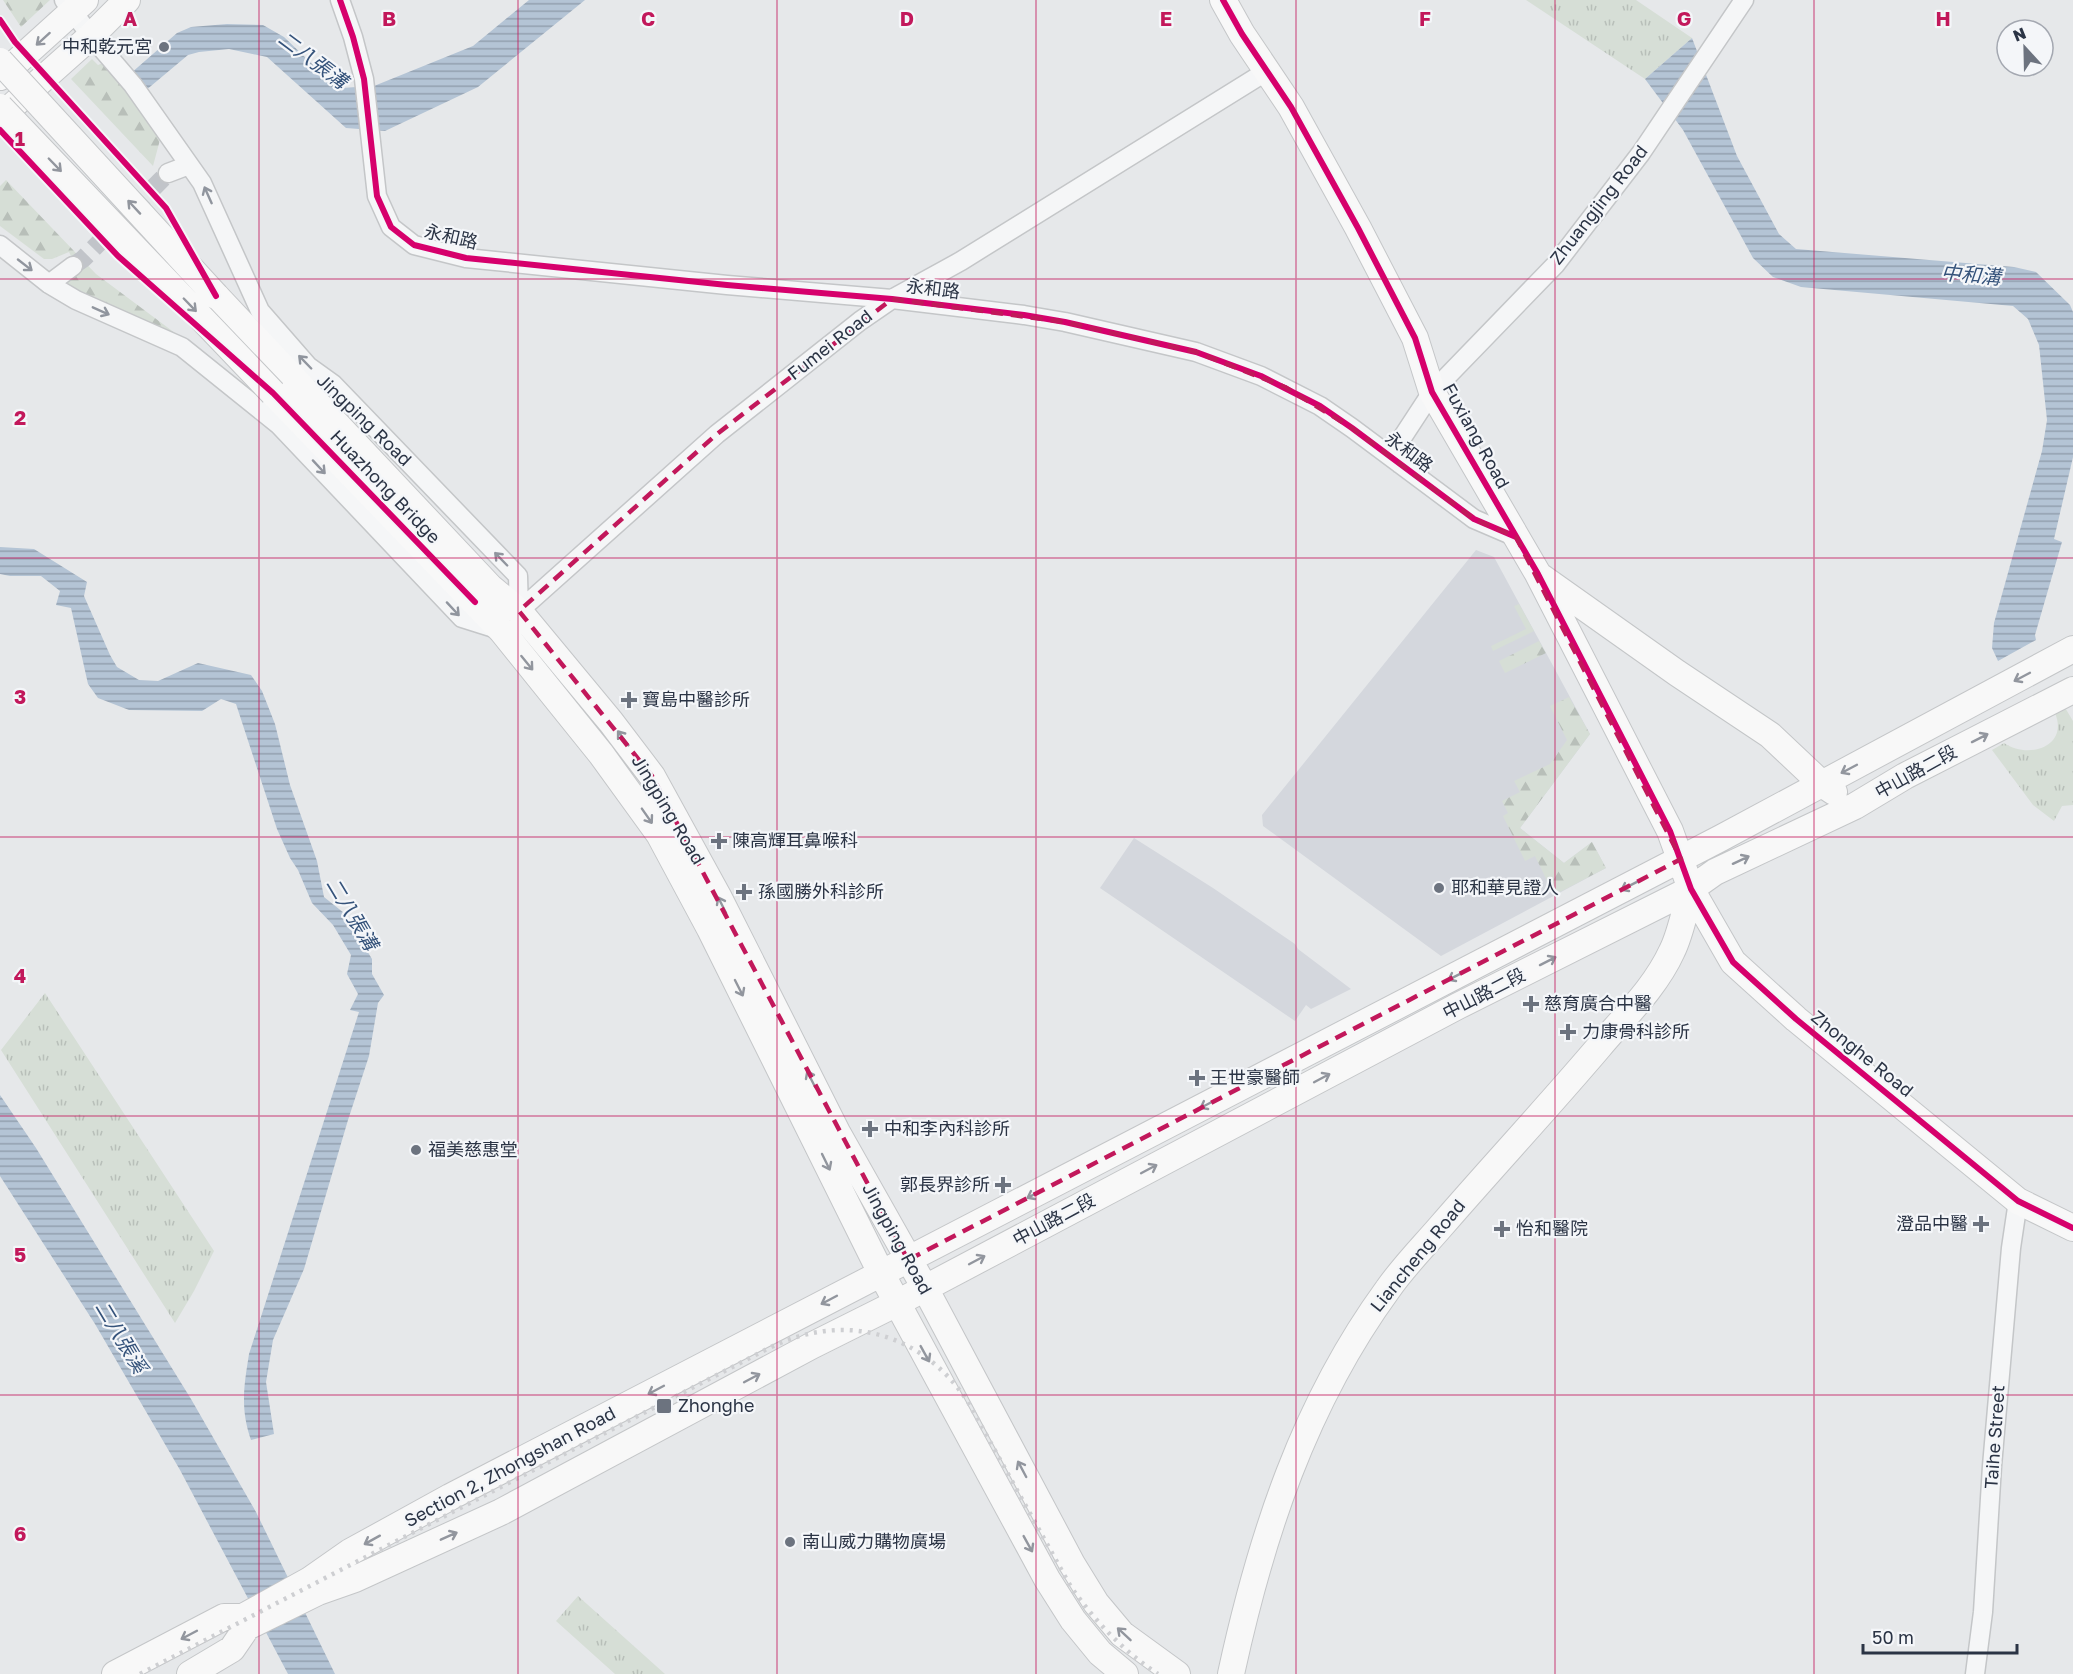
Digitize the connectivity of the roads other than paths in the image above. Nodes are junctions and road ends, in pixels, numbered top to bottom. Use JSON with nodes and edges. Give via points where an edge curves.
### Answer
{"nodes":[{"id":1,"x":127,"y":0,"type":"edge"},
{"id":2,"x":340,"y":0,"type":"edge"},
{"id":3,"x":1223,"y":0,"type":"edge"},
{"id":4,"x":1744,"y":0,"type":"edge"},
{"id":5,"x":74,"y":4,"type":"edge"},
{"id":6,"x":91,"y":36,"type":"junction"},
{"id":7,"x":0,"y":61,"type":"edge"},
{"id":8,"x":1267,"y":71,"type":"junction"},
{"id":9,"x":0,"y":77,"type":"edge"},
{"id":10,"x":0,"y":107,"type":"edge"},
{"id":11,"x":0,"y":117,"type":"edge"},
{"id":12,"x":189,"y":165,"type":"junction"},
{"id":13,"x":168,"y":173,"type":"tunnel mouth"},
{"id":14,"x":0,"y":245,"type":"edge"},
{"id":15,"x":73,"y":266,"type":"tunnel mouth"},
{"id":16,"x":49,"y":284,"type":"junction"},
{"id":17,"x":892,"y":299,"type":"junction"},
{"id":18,"x":1432,"y":392,"type":"junction"},
{"id":19,"x":1400,"y":464,"type":"junction"},
{"id":20,"x":1516,"y":537,"type":"junction"},
{"id":21,"x":1538,"y":574,"type":"junction"},
{"id":22,"x":483,"y":595,"type":"junction"},
{"id":23,"x":519,"y":611,"type":"junction"},
{"id":24,"x":502,"y":631,"type":"junction"},
{"id":25,"x":2073,"y":650,"type":"edge"},
{"id":26,"x":2073,"y":690,"type":"edge"},
{"id":27,"x":1822,"y":784,"type":"junction"},
{"id":28,"x":1855,"y":806,"type":"junction"},
{"id":29,"x":1681,"y":859,"type":"junction"},
{"id":30,"x":1690,"y":889,"type":"junction"},
{"id":31,"x":2018,"y":1201,"type":"junction"},
{"id":32,"x":2071,"y":1222,"type":"edge"},
{"id":33,"x":908,"y":1260,"type":"junction"},
{"id":34,"x":881,"y":1273,"type":"junction"},
{"id":35,"x":925,"y":1288,"type":"junction"},
{"id":36,"x":897,"y":1303,"type":"junction"},
{"id":37,"x":314,"y":1586,"type":"junction"},
{"id":38,"x":245,"y":1622,"type":"junction"},
{"id":39,"x":115,"y":1674,"type":"edge"},
{"id":40,"x":190,"y":1674,"type":"edge"},
{"id":41,"x":1125,"y":1674,"type":"edge"},
{"id":42,"x":1177,"y":1674,"type":"edge"},
{"id":43,"x":1231,"y":1674,"type":"edge"},
{"id":44,"x":1975,"y":1674,"type":"edge"}],
"edges":[{"from":1,"to":6,"type":"street"},
{"from":2,"to":17,"type":"street","name":"永和路","via":[[364,79],[377,196],[391,227],[414,245],[466,258]]},
{"from":3,"to":8,"type":"street","name":"Fuxiang Road"},
{"from":4,"to":18,"type":"street","name":"Zhuangjing Road","via":[[1641,153],[1555,265]]},
{"from":5,"to":6,"type":"street","name":"Jingping Road"},
{"from":5,"to":9,"type":"street","one_way":true},
{"from":6,"to":11,"type":"street"},
{"from":6,"to":12,"type":"street","name":"Jingping Road","via":[[133,85]]},
{"from":22,"to":7,"type":"street","name":"Huazhong Bridge","one_way":true,"bridge":true},
{"from":8,"to":17,"type":"street","name":"Fumei Road","via":[[961,261]]},
{"from":8,"to":18,"type":"street","name":"Fuxiang Road","via":[[1374,258],[1415,338]]},
{"from":10,"to":22,"type":"street","name":"Huazhong Bridge","one_way":true,"bridge":true},
{"from":12,"to":13,"type":"street"},
{"from":23,"to":12,"type":"street","name":"Jingping Road","one_way":true,"via":[[518,576],[333,384],[308,366],[260,311],[202,183]]},
{"from":14,"to":16,"type":"street","one_way":true},
{"from":15,"to":16,"type":"street"},
{"from":16,"to":24,"type":"street","one_way":true,"via":[[182,347],[279,425],[462,618]]},
{"from":17,"to":19,"type":"street","name":"永和路","via":[[1065,322],[1196,352],[1261,376],[1320,406]]},
{"from":17,"to":23,"type":"street","name":"Fumei Road","via":[[717,434]]},
{"from":18,"to":19,"type":"street","name":"Zhuangjing Road","via":[[1398,444]]},
{"from":18,"to":20,"type":"street","name":"Fuxiang Road"},
{"from":19,"to":20,"type":"street","name":"永和路","via":[[1474,519]]},
{"from":20,"to":21,"type":"street","name":"Fuxiang Road"},
{"from":21,"to":27,"type":"street","via":[[1770,735]]},
{"from":21,"to":29,"type":"street","name":"Fuxiang Road"},
{"from":22,"to":23,"type":"street","name":"Huazhong Bridge"},
{"from":22,"to":24,"type":"street","name":"Jingping Road"},
{"from":33,"to":23,"type":"street","name":"Jingping Road","one_way":true,"via":[[652,776]]},
{"from":24,"to":34,"type":"street","name":"Jingping Road","one_way":true,"via":[[601,754],[659,834]]},
{"from":25,"to":27,"type":"street","name":"中山路二段","one_way":true},
{"from":28,"to":26,"type":"street","name":"中山路二段","one_way":true},
{"from":27,"to":28,"type":"street"},
{"from":27,"to":29,"type":"street","name":"中山路二段"},
{"from":30,"to":28,"type":"street","name":"中山路二段","one_way":true,"via":[[1715,872]]},
{"from":29,"to":30,"type":"street","name":"Zhonghe Road"},
{"from":29,"to":33,"type":"street","name":"中山路二段","one_way":true},
{"from":30,"to":31,"type":"street","name":"Zhonghe Road","via":[[1733,962],[1796,1019]]},
{"from":35,"to":30,"type":"street","name":"中山路二段","one_way":true,"via":[[1458,1006]]},
{"from":30,"to":43,"type":"street","name":"Liancheng Road","via":[[1674,949],[1654,985],[1389,1287],[1349,1346],[1302,1437],[1283,1486],[1242,1621]]},
{"from":31,"to":32,"type":"street","name":"Zhonghe Road"},
{"from":31,"to":44,"type":"street","name":"Taihe Street"},
{"from":33,"to":34,"type":"street","name":"Section 2, Zhongshan Road"},
{"from":33,"to":35,"type":"street","name":"Jingping Road"},
{"from":34,"to":36,"type":"street","name":"Jingping Road"},
{"from":34,"to":37,"type":"street","name":"Section 2, Zhongshan Road","one_way":true,"via":[[350,1552]]},
{"from":35,"to":36,"type":"street","name":"中山路二段"},
{"from":42,"to":35,"type":"street","name":"Jingping Road","one_way":true,"via":[[1122,1634],[1096,1603]]},
{"from":37,"to":36,"type":"street","name":"Section 2, Zhongshan Road","one_way":true,"via":[[356,1579],[501,1512]]},
{"from":36,"to":41,"type":"street","name":"Jingping Road","one_way":true,"via":[[1047,1579],[1100,1653]]},
{"from":37,"to":38,"type":"street","name":"Section 2, Zhongshan Road"},
{"from":38,"to":39,"type":"street","name":"Section 2, Zhongshan Road","one_way":true,"via":[[224,1617]]},
{"from":38,"to":40,"type":"street","name":"Section 2, Zhongshan Road","via":[[232,1649]]}]}
